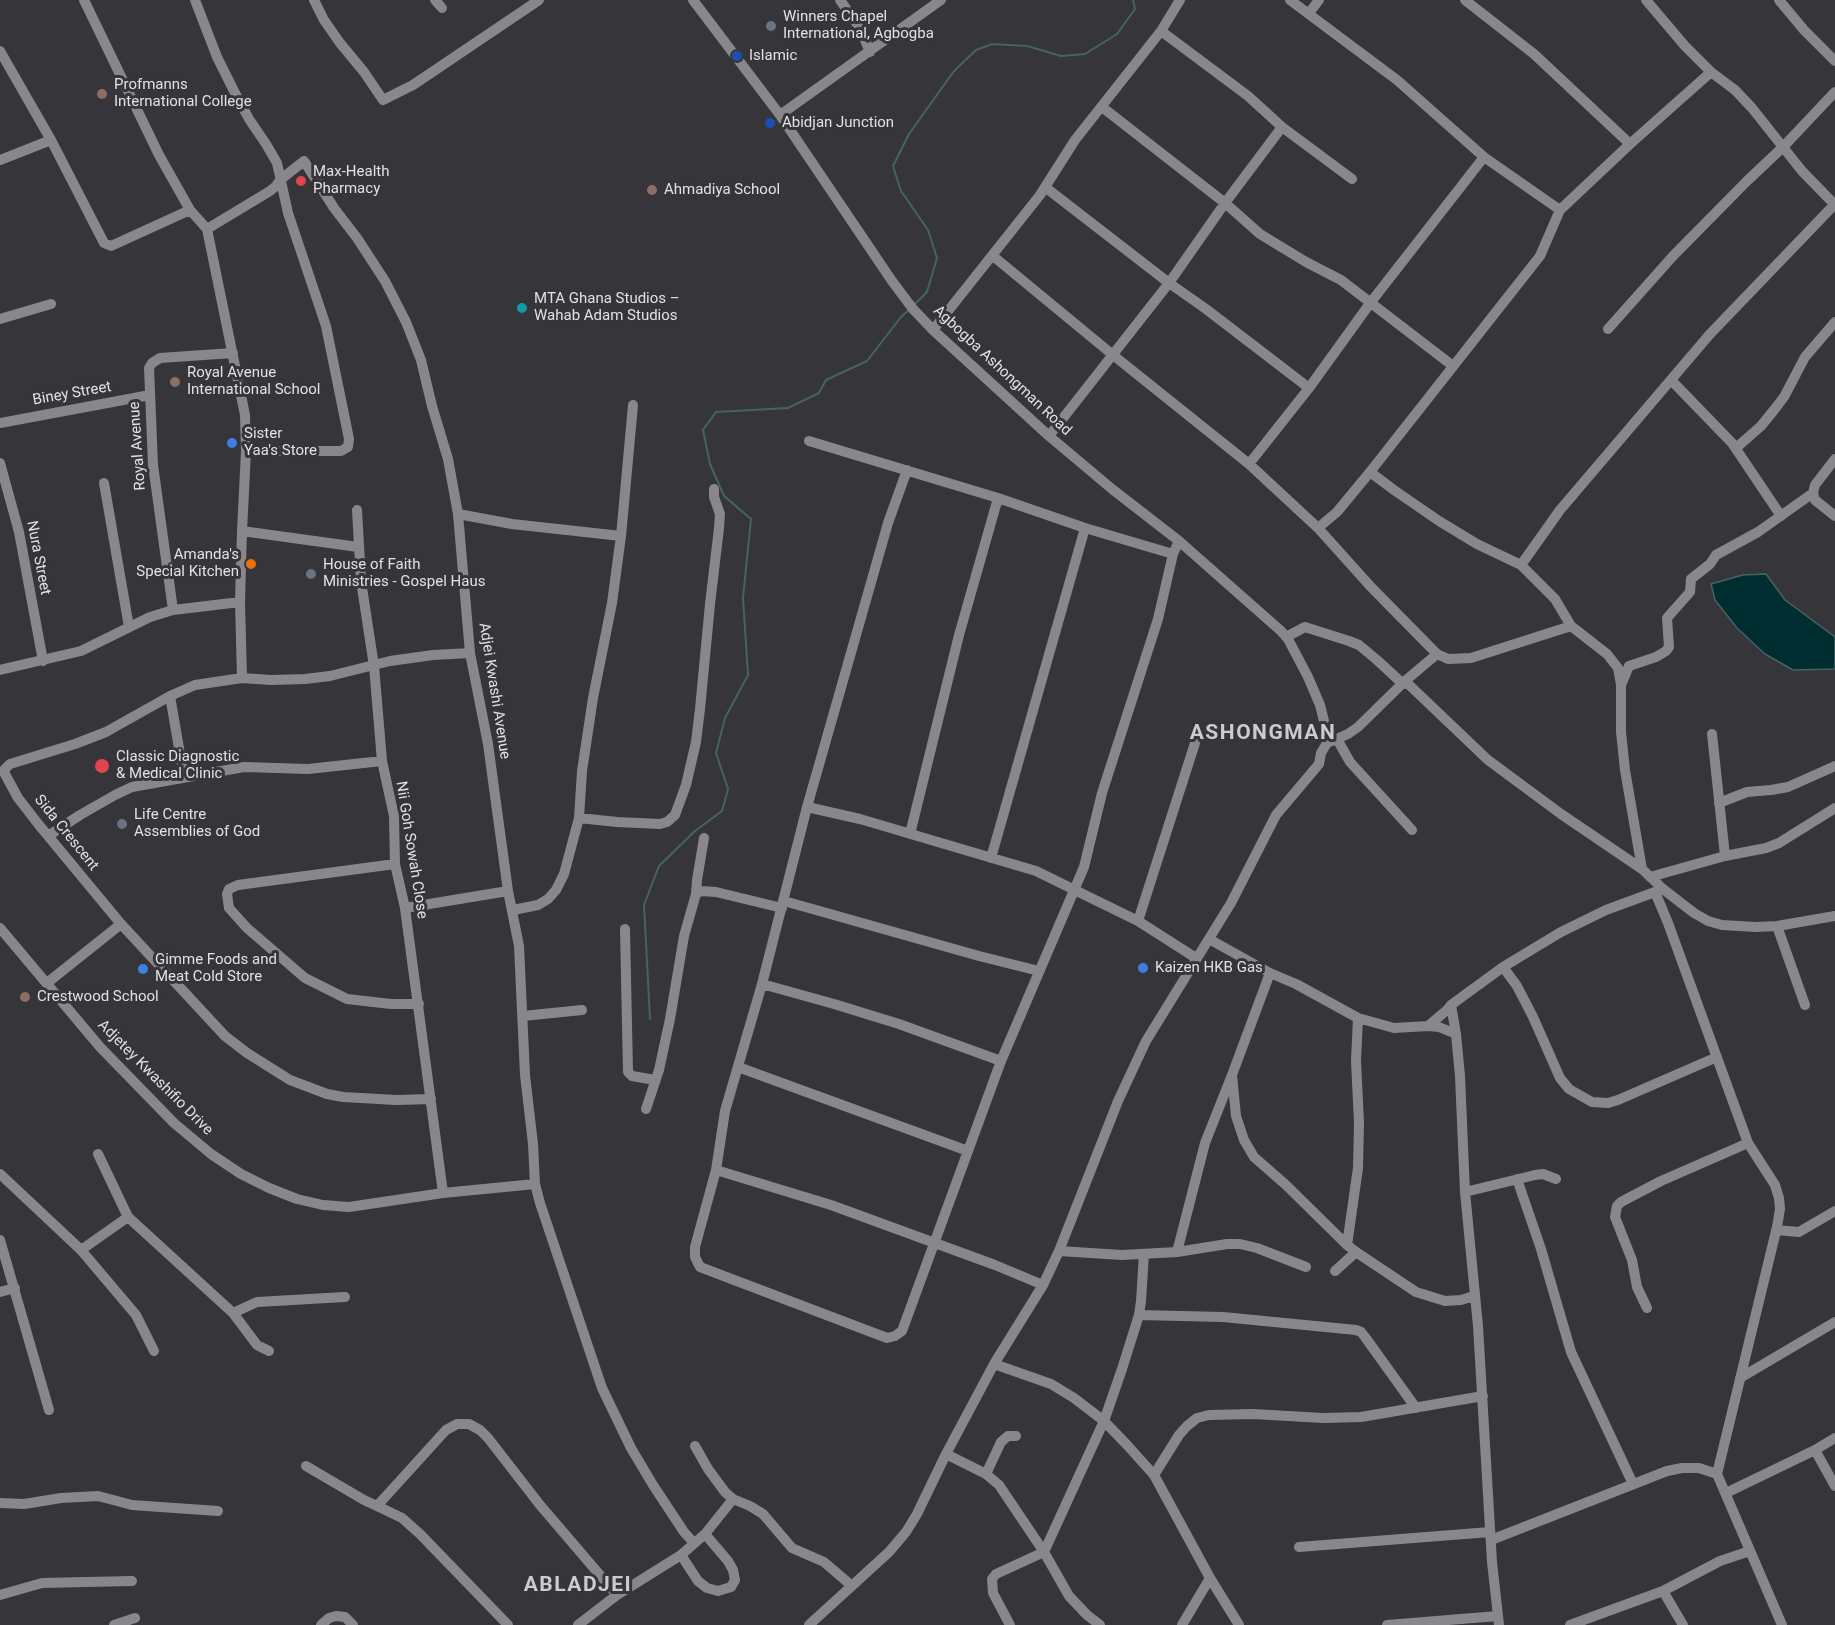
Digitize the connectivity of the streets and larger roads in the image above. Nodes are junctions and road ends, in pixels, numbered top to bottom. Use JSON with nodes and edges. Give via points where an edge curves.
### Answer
{"nodes":[{"id":1,"x":84,"y":0,"type":"edge"},
{"id":2,"x":195,"y":0,"type":"edge"},
{"id":3,"x":314,"y":0,"type":"edge"},
{"id":4,"x":539,"y":0,"type":"edge"},
{"id":5,"x":693,"y":0,"type":"edge"},
{"id":6,"x":840,"y":0,"type":"edge"},
{"id":7,"x":941,"y":0,"type":"edge"},
{"id":8,"x":1180,"y":0,"type":"edge"},
{"id":9,"x":1290,"y":0,"type":"edge"},
{"id":10,"x":1319,"y":0,"type":"edge"},
{"id":11,"x":1465,"y":0,"type":"edge"},
{"id":12,"x":1646,"y":0,"type":"edge"},
{"id":13,"x":1779,"y":0,"type":"edge"},
{"id":14,"x":1309,"y":13,"type":"junction"},
{"id":15,"x":1161,"y":31,"type":"junction"},
{"id":16,"x":0,"y":51,"type":"edge"},
{"id":17,"x":870,"y":52,"type":"junction"},
{"id":18,"x":1835,"y":61,"type":"edge"},
{"id":19,"x":1711,"y":72,"type":"junction"},
{"id":20,"x":1835,"y":92,"type":"edge"},
{"id":21,"x":1102,"y":107,"type":"junction"},
{"id":22,"x":780,"y":115,"type":"junction"},
{"id":23,"x":1282,"y":127,"type":"junction"},
{"id":24,"x":51,"y":140,"type":"junction"},
{"id":25,"x":1630,"y":144,"type":"junction"},
{"id":26,"x":1784,"y":147,"type":"junction"},
{"id":27,"x":1484,"y":157,"type":"junction"},
{"id":28,"x":0,"y":160,"type":"edge"},
{"id":29,"x":1352,"y":179,"type":"dead end"},
{"id":30,"x":280,"y":180,"type":"junction"},
{"id":31,"x":1045,"y":187,"type":"junction"},
{"id":32,"x":1225,"y":203,"type":"junction"},
{"id":33,"x":1835,"y":205,"type":"edge"},
{"id":34,"x":190,"y":210,"type":"junction"},
{"id":35,"x":1560,"y":210,"type":"junction"},
{"id":36,"x":207,"y":229,"type":"junction"},
{"id":37,"x":993,"y":256,"type":"junction"},
{"id":38,"x":1169,"y":284,"type":"junction"},
{"id":39,"x":1371,"y":302,"type":"junction"},
{"id":40,"x":51,"y":304,"type":"dead end"},
{"id":41,"x":0,"y":320,"type":"edge"},
{"id":42,"x":1835,"y":322,"type":"edge"},
{"id":43,"x":1608,"y":329,"type":"dead end"},
{"id":44,"x":933,"y":330,"type":"junction"},
{"id":45,"x":233,"y":353,"type":"junction"},
{"id":46,"x":1113,"y":356,"type":"junction"},
{"id":47,"x":1453,"y":366,"type":"junction"},
{"id":48,"x":1671,"y":381,"type":"junction"},
{"id":49,"x":1309,"y":388,"type":"junction"},
{"id":50,"x":150,"y":395,"type":"junction"},
{"id":51,"x":633,"y":405,"type":"dead end"},
{"id":52,"x":0,"y":423,"type":"edge"},
{"id":53,"x":1049,"y":436,"type":"junction"},
{"id":54,"x":809,"y":441,"type":"dead end"},
{"id":55,"x":1736,"y":448,"type":"junction"},
{"id":56,"x":246,"y":451,"type":"junction"},
{"id":57,"x":1835,"y":459,"type":"edge"},
{"id":58,"x":0,"y":463,"type":"edge"},
{"id":59,"x":1249,"y":464,"type":"junction"},
{"id":60,"x":907,"y":470,"type":"junction"},
{"id":61,"x":1370,"y":472,"type":"junction"},
{"id":62,"x":104,"y":483,"type":"dead end"},
{"id":63,"x":714,"y":489,"type":"dead end"},
{"id":64,"x":1813,"y":493,"type":"junction"},
{"id":65,"x":998,"y":498,"type":"junction"},
{"id":66,"x":357,"y":510,"type":"dead end"},
{"id":67,"x":458,"y":514,"type":"junction"},
{"id":68,"x":1781,"y":516,"type":"junction"},
{"id":69,"x":1835,"y":516,"type":"edge"},
{"id":70,"x":1084,"y":528,"type":"junction"},
{"id":71,"x":1318,"y":528,"type":"junction"},
{"id":72,"x":242,"y":531,"type":"junction"},
{"id":73,"x":621,"y":536,"type":"junction"},
{"id":74,"x":1179,"y":541,"type":"junction"},
{"id":75,"x":358,"y":547,"type":"junction"},
{"id":76,"x":1173,"y":554,"type":"junction"},
{"id":77,"x":1521,"y":565,"type":"junction"},
{"id":78,"x":240,"y":602,"type":"junction"},
{"id":79,"x":173,"y":610,"type":"junction"},
{"id":80,"x":1572,"y":626,"type":"junction"},
{"id":81,"x":129,"y":627,"type":"junction"},
{"id":82,"x":1286,"y":637,"type":"junction"},
{"id":83,"x":470,"y":653,"type":"junction"},
{"id":84,"x":1437,"y":654,"type":"junction"},
{"id":85,"x":43,"y":661,"type":"junction"},
{"id":86,"x":374,"y":666,"type":"junction"},
{"id":87,"x":0,"y":670,"type":"edge"},
{"id":88,"x":242,"y":678,"type":"junction"},
{"id":89,"x":1404,"y":682,"type":"junction"},
{"id":90,"x":1621,"y":685,"type":"junction"},
{"id":91,"x":170,"y":696,"type":"junction"},
{"id":92,"x":1712,"y":734,"type":"dead end"},
{"id":93,"x":1332,"y":741,"type":"junction"},
{"id":94,"x":1195,"y":743,"type":"dead end"},
{"id":95,"x":382,"y":761,"type":"junction"},
{"id":96,"x":1835,"y":766,"type":"edge"},
{"id":97,"x":184,"y":777,"type":"junction"},
{"id":98,"x":1719,"y":803,"type":"junction"},
{"id":99,"x":807,"y":807,"type":"junction"},
{"id":100,"x":1835,"y":808,"type":"edge"},
{"id":101,"x":579,"y":818,"type":"junction"},
{"id":102,"x":1412,"y":830,"type":"dead end"},
{"id":103,"x":910,"y":834,"type":"junction"},
{"id":104,"x":48,"y":837,"type":"junction"},
{"id":105,"x":704,"y":838,"type":"dead end"},
{"id":106,"x":1725,"y":856,"type":"junction"},
{"id":107,"x":991,"y":858,"type":"junction"},
{"id":108,"x":396,"y":864,"type":"junction"},
{"id":109,"x":1646,"y":873,"type":"junction"},
{"id":110,"x":1075,"y":890,"type":"junction"},
{"id":111,"x":1659,"y":890,"type":"junction"},
{"id":112,"x":508,"y":891,"type":"junction"},
{"id":113,"x":696,"y":894,"type":"junction"},
{"id":114,"x":783,"y":904,"type":"junction"},
{"id":115,"x":405,"y":908,"type":"junction"},
{"id":116,"x":513,"y":910,"type":"junction"},
{"id":117,"x":1835,"y":916,"type":"edge"},
{"id":118,"x":1138,"y":921,"type":"junction"},
{"id":119,"x":121,"y":924,"type":"junction"},
{"id":120,"x":1777,"y":926,"type":"junction"},
{"id":121,"x":0,"y":928,"type":"edge"},
{"id":122,"x":625,"y":928,"type":"dead end"},
{"id":123,"x":1209,"y":939,"type":"junction"},
{"id":124,"x":1196,"y":958,"type":"junction"},
{"id":125,"x":1503,"y":967,"type":"junction"},
{"id":126,"x":1039,"y":971,"type":"junction"},
{"id":127,"x":1270,"y":973,"type":"junction"},
{"id":128,"x":47,"y":983,"type":"junction"},
{"id":129,"x":762,"y":984,"type":"junction"},
{"id":130,"x":419,"y":1004,"type":"junction"},
{"id":131,"x":1450,"y":1005,"type":"junction"},
{"id":132,"x":1805,"y":1005,"type":"dead end"},
{"id":133,"x":582,"y":1010,"type":"dead end"},
{"id":134,"x":523,"y":1016,"type":"junction"},
{"id":135,"x":1358,"y":1018,"type":"junction"},
{"id":136,"x":1428,"y":1026,"type":"junction"},
{"id":137,"x":1456,"y":1034,"type":"junction"},
{"id":138,"x":1717,"y":1057,"type":"junction"},
{"id":139,"x":1001,"y":1061,"type":"junction"},
{"id":140,"x":738,"y":1066,"type":"junction"},
{"id":141,"x":1232,"y":1076,"type":"junction"},
{"id":142,"x":650,"y":1079,"type":"junction"},
{"id":143,"x":431,"y":1099,"type":"junction"},
{"id":144,"x":646,"y":1109,"type":"dead end"},
{"id":145,"x":1748,"y":1143,"type":"junction"},
{"id":146,"x":968,"y":1151,"type":"junction"},
{"id":147,"x":98,"y":1154,"type":"dead end"},
{"id":148,"x":716,"y":1170,"type":"junction"},
{"id":149,"x":0,"y":1174,"type":"edge"},
{"id":150,"x":1517,"y":1179,"type":"junction"},
{"id":151,"x":1556,"y":1179,"type":"dead end"},
{"id":152,"x":535,"y":1184,"type":"junction"},
{"id":153,"x":1465,"y":1192,"type":"junction"},
{"id":154,"x":443,"y":1193,"type":"junction"},
{"id":155,"x":1835,"y":1211,"type":"edge"},
{"id":156,"x":128,"y":1217,"type":"junction"},
{"id":157,"x":1776,"y":1230,"type":"junction"},
{"id":158,"x":0,"y":1240,"type":"edge"},
{"id":159,"x":933,"y":1243,"type":"junction"},
{"id":160,"x":1347,"y":1245,"type":"junction"},
{"id":161,"x":81,"y":1250,"type":"junction"},
{"id":162,"x":1059,"y":1251,"type":"junction"},
{"id":163,"x":1177,"y":1251,"type":"junction"},
{"id":164,"x":1356,"y":1252,"type":"junction"},
{"id":165,"x":1144,"y":1254,"type":"junction"},
{"id":166,"x":1306,"y":1266,"type":"dead end"},
{"id":167,"x":1335,"y":1271,"type":"dead end"},
{"id":168,"x":1043,"y":1285,"type":"junction"},
{"id":169,"x":15,"y":1288,"type":"junction"},
{"id":170,"x":0,"y":1292,"type":"edge"},
{"id":171,"x":1474,"y":1296,"type":"junction"},
{"id":172,"x":345,"y":1297,"type":"dead end"},
{"id":173,"x":1647,"y":1308,"type":"dead end"},
{"id":174,"x":233,"y":1313,"type":"junction"},
{"id":175,"x":1139,"y":1315,"type":"junction"},
{"id":176,"x":1835,"y":1322,"type":"edge"},
{"id":177,"x":154,"y":1351,"type":"dead end"},
{"id":178,"x":269,"y":1351,"type":"dead end"},
{"id":179,"x":994,"y":1365,"type":"junction"},
{"id":180,"x":1740,"y":1378,"type":"junction"},
{"id":181,"x":1483,"y":1396,"type":"junction"},
{"id":182,"x":1416,"y":1408,"type":"junction"},
{"id":183,"x":49,"y":1410,"type":"dead end"},
{"id":184,"x":1104,"y":1421,"type":"junction"},
{"id":185,"x":1016,"y":1436,"type":"dead end"},
{"id":186,"x":1835,"y":1438,"type":"edge"},
{"id":187,"x":695,"y":1446,"type":"dead end"},
{"id":188,"x":1815,"y":1450,"type":"junction"},
{"id":189,"x":946,"y":1454,"type":"junction"},
{"id":190,"x":306,"y":1466,"type":"dead end"},
{"id":191,"x":986,"y":1474,"type":"junction"},
{"id":192,"x":1717,"y":1474,"type":"junction"},
{"id":193,"x":1154,"y":1475,"type":"junction"},
{"id":194,"x":1634,"y":1484,"type":"junction"},
{"id":195,"x":1835,"y":1486,"type":"edge"},
{"id":196,"x":1726,"y":1493,"type":"junction"},
{"id":197,"x":733,"y":1499,"type":"junction"},
{"id":198,"x":0,"y":1503,"type":"edge"},
{"id":199,"x":377,"y":1506,"type":"junction"},
{"id":200,"x":218,"y":1511,"type":"dead end"},
{"id":201,"x":705,"y":1534,"type":"junction"},
{"id":202,"x":1490,"y":1536,"type":"junction"},
{"id":203,"x":694,"y":1543,"type":"junction"},
{"id":204,"x":1299,"y":1547,"type":"dead end"},
{"id":205,"x":1044,"y":1551,"type":"junction"},
{"id":206,"x":1750,"y":1551,"type":"junction"},
{"id":207,"x":681,"y":1555,"type":"junction"},
{"id":208,"x":1210,"y":1578,"type":"junction"},
{"id":209,"x":132,"y":1581,"type":"dead end"},
{"id":210,"x":852,"y":1586,"type":"junction"},
{"id":211,"x":1663,"y":1592,"type":"junction"},
{"id":212,"x":0,"y":1595,"type":"edge"},
{"id":213,"x":617,"y":1595,"type":"junction"},
{"id":214,"x":135,"y":1618,"type":"dead end"},
{"id":215,"x":1498,"y":1620,"type":"edge"},
{"id":216,"x":1091,"y":1623,"type":"edge"},
{"id":217,"x":114,"y":1625,"type":"edge"},
{"id":218,"x":321,"y":1625,"type":"edge"},
{"id":219,"x":353,"y":1625,"type":"edge"},
{"id":220,"x":508,"y":1625,"type":"edge"},
{"id":221,"x":578,"y":1625,"type":"edge"},
{"id":222,"x":809,"y":1625,"type":"edge"},
{"id":223,"x":1010,"y":1625,"type":"edge"},
{"id":224,"x":1182,"y":1625,"type":"edge"},
{"id":225,"x":1239,"y":1625,"type":"edge"},
{"id":226,"x":1387,"y":1625,"type":"edge"},
{"id":227,"x":1569,"y":1625,"type":"edge"},
{"id":228,"x":1683,"y":1625,"type":"edge"},
{"id":229,"x":1782,"y":1625,"type":"edge"}],
"edges":[{"from":1,"to":34,"type":"street"},
{"from":2,"to":30,"type":"street","via":[[234,91],[277,163]]},
{"from":3,"to":4,"type":"street","via":[[324,20],[383,100],[413,85]]},
{"from":5,"to":22,"type":"street","name":"Agbogba Ashongman Road"},
{"from":6,"to":17,"type":"street","via":[[860,28]]},
{"from":7,"to":17,"type":"street"},
{"from":8,"to":15,"type":"street"},
{"from":9,"to":14,"type":"street"},
{"from":10,"to":14,"type":"street"},
{"from":11,"to":25,"type":"street","via":[[1534,54]]},
{"from":12,"to":19,"type":"street"},
{"from":13,"to":18,"type":"street"},
{"from":14,"to":27,"type":"street","via":[[1397,80]]},
{"from":15,"to":21,"type":"street"},
{"from":15,"to":23,"type":"street","via":[[1248,96]]},
{"from":16,"to":24,"type":"street"},
{"from":17,"to":22,"type":"street"},
{"from":19,"to":25,"type":"street"},
{"from":19,"to":26,"type":"street","via":[[1735,90]]},
{"from":20,"to":26,"type":"street"},
{"from":21,"to":31,"type":"street"},
{"from":21,"to":32,"type":"street"},
{"from":22,"to":44,"type":"street","name":"Agbogba Ashongman Road","via":[[892,281]]},
{"from":23,"to":29,"type":"street"},
{"from":23,"to":32,"type":"street"},
{"from":24,"to":28,"type":"street"},
{"from":24,"to":34,"type":"street","via":[[107,245]]},
{"from":25,"to":35,"type":"street"},
{"from":26,"to":33,"type":"street"},
{"from":26,"to":43,"type":"street","via":[[1673,256]]},
{"from":27,"to":35,"type":"street"},
{"from":27,"to":39,"type":"street"},
{"from":30,"to":36,"type":"street","via":[[270,191]]},
{"from":30,"to":56,"type":"street","via":[[326,327],[348,447],[341,451]]},
{"from":30,"to":67,"type":"street","name":"Adjei Kwashi Avenue","via":[[304,160],[385,281],[421,360],[448,459]]},
{"from":31,"to":37,"type":"street"},
{"from":31,"to":38,"type":"street"},
{"from":32,"to":38,"type":"street"},
{"from":32,"to":39,"type":"street","via":[[1260,234],[1341,280]]},
{"from":33,"to":48,"type":"street","via":[[1710,334]]},
{"from":34,"to":36,"type":"street"},
{"from":35,"to":47,"type":"street","via":[[1540,256]]},
{"from":36,"to":45,"type":"street"},
{"from":37,"to":44,"type":"street"},
{"from":37,"to":46,"type":"street"},
{"from":38,"to":46,"type":"street"},
{"from":38,"to":49,"type":"street"},
{"from":39,"to":47,"type":"street"},
{"from":39,"to":49,"type":"street"},
{"from":40,"to":41,"type":"street"},
{"from":42,"to":55,"type":"street","via":[[1805,357],[1774,410]]},
{"from":44,"to":53,"type":"street","name":"Agbogba Ashongman Road"},
{"from":45,"to":50,"type":"street","name":"Royal Avenue","via":[[160,358],[149,368]]},
{"from":45,"to":56,"type":"street","via":[[245,415]]},
{"from":46,"to":53,"type":"street"},
{"from":46,"to":59,"type":"street"},
{"from":47,"to":61,"type":"street"},
{"from":48,"to":55,"type":"street"},
{"from":48,"to":77,"type":"street","via":[[1560,510]]},
{"from":49,"to":59,"type":"street"},
{"from":50,"to":52,"type":"street","name":"Biney Street"},
{"from":50,"to":79,"type":"street","name":"Royal Avenue","via":[[154,476]]},
{"from":51,"to":73,"type":"street"},
{"from":53,"to":74,"type":"street","name":"Agbogba Ashongman Road"},
{"from":54,"to":60,"type":"street"},
{"from":55,"to":68,"type":"street"},
{"from":56,"to":72,"type":"street"},
{"from":57,"to":64,"type":"street"},
{"from":58,"to":85,"type":"street","name":"Nura Street","via":[[19,532]]},
{"from":59,"to":71,"type":"street"},
{"from":60,"to":65,"type":"street"},
{"from":60,"to":99,"type":"street","via":[[888,523]]},
{"from":61,"to":71,"type":"street","via":[[1337,512]]},
{"from":61,"to":77,"type":"street","via":[[1439,521]]},
{"from":62,"to":81,"type":"street"},
{"from":63,"to":101,"type":"street","via":[[720,528],[700,709],[686,785],[675,815],[660,824]]},
{"from":64,"to":68,"type":"street"},
{"from":64,"to":69,"type":"street","via":[[1815,500]]},
{"from":65,"to":70,"type":"street"},
{"from":65,"to":103,"type":"street","via":[[959,635]]},
{"from":66,"to":75,"type":"street","name":"Nii Goh Sowah Close"},
{"from":67,"to":73,"type":"street"},
{"from":67,"to":83,"type":"street","name":"Adjei Kwashi Avenue"},
{"from":68,"to":90,"type":"street","via":[[1716,555],[1691,579],[1690,592],[1667,618],[1669,647],[1656,657],[1629,666]]},
{"from":70,"to":76,"type":"street"},
{"from":70,"to":107,"type":"street"},
{"from":71,"to":84,"type":"street"},
{"from":72,"to":75,"type":"street"},
{"from":72,"to":78,"type":"street"},
{"from":73,"to":101,"type":"street","via":[[584,761]]},
{"from":74,"to":76,"type":"street"},
{"from":74,"to":82,"type":"street","name":"Agbogba Ashongman Road"},
{"from":75,"to":86,"type":"street","name":"Nii Goh Sowah Close"},
{"from":76,"to":110,"type":"street","via":[[1158,619]]},
{"from":77,"to":80,"type":"street","via":[[1556,599]]},
{"from":78,"to":79,"type":"street"},
{"from":78,"to":88,"type":"street"},
{"from":79,"to":81,"type":"street"},
{"from":80,"to":84,"type":"street","via":[[1471,658],[1448,659]]},
{"from":80,"to":90,"type":"street","via":[[1607,654],[1618,668]]},
{"from":81,"to":85,"type":"street","via":[[81,651]]},
{"from":82,"to":89,"type":"street","via":[[1305,627],[1349,641]]},
{"from":82,"to":93,"type":"street","name":"Agbogba Ashongman Road","via":[[1308,677]]},
{"from":83,"to":86,"type":"street","name":"Sida Crescent"},
{"from":83,"to":112,"type":"street","name":"Adjei Kwashi Avenue","via":[[488,744]]},
{"from":84,"to":89,"type":"street"},
{"from":85,"to":87,"type":"street"},
{"from":86,"to":88,"type":"street","name":"Sida Crescent","via":[[305,679]]},
{"from":86,"to":95,"type":"street","name":"Nii Goh Sowah Close"},
{"from":88,"to":91,"type":"street","name":"Sida Crescent","via":[[195,685]]},
{"from":89,"to":93,"type":"street","via":[[1358,727]]},
{"from":89,"to":109,"type":"street","via":[[1488,760]]},
{"from":90,"to":109,"type":"street","via":[[1625,770]]},
{"from":91,"to":97,"type":"street"},
{"from":91,"to":104,"type":"street","name":"Sida Crescent","via":[[106,732],[6,767],[5,774],[18,798]]},
{"from":92,"to":98,"type":"street"},
{"from":93,"to":102,"type":"street"},
{"from":93,"to":123,"type":"street","via":[[1321,753],[1319,764],[1276,815]]},
{"from":94,"to":118,"type":"street"},
{"from":95,"to":97,"type":"street","via":[[308,769],[244,767]]},
{"from":95,"to":108,"type":"street","name":"Nii Goh Sowah Close","via":[[394,816]]},
{"from":96,"to":98,"type":"street","via":[[1788,787],[1748,792]]},
{"from":97,"to":104,"type":"street","via":[[132,787]]},
{"from":98,"to":106,"type":"street"},
{"from":99,"to":103,"type":"street"},
{"from":99,"to":114,"type":"street"},
{"from":100,"to":106,"type":"street","via":[[1779,843]]},
{"from":101,"to":116,"type":"street","via":[[556,890],[538,905]]},
{"from":103,"to":107,"type":"street"},
{"from":104,"to":119,"type":"street","name":"Sida Crescent"},
{"from":105,"to":113,"type":"street"},
{"from":106,"to":109,"type":"street"},
{"from":107,"to":110,"type":"street","via":[[1036,871]]},
{"from":108,"to":115,"type":"street","name":"Nii Goh Sowah Close"},
{"from":108,"to":130,"type":"street","via":[[238,885],[227,894],[229,908],[305,978],[347,999]]},
{"from":109,"to":111,"type":"street"},
{"from":110,"to":118,"type":"street"},
{"from":110,"to":126,"type":"street"},
{"from":111,"to":120,"type":"street","via":[[1708,921],[1738,927]]},
{"from":111,"to":125,"type":"street","via":[[1587,919]]},
{"from":111,"to":138,"type":"street"},
{"from":112,"to":115,"type":"street"},
{"from":112,"to":116,"type":"street","name":"Adjei Kwashi Avenue"},
{"from":113,"to":114,"type":"street","via":[[716,892]]},
{"from":113,"to":142,"type":"street","via":[[684,936],[670,1019]]},
{"from":114,"to":126,"type":"street"},
{"from":114,"to":129,"type":"street"},
{"from":115,"to":130,"type":"street","name":"Nii Goh Sowah Close"},
{"from":116,"to":134,"type":"street","name":"Adjei Kwashi Avenue"},
{"from":117,"to":120,"type":"street"},
{"from":118,"to":124,"type":"street"},
{"from":119,"to":128,"type":"street"},
{"from":119,"to":143,"type":"street","name":"Sida Crescent","via":[[225,1036],[280,1075],[343,1097]]},
{"from":120,"to":132,"type":"street"},
{"from":121,"to":128,"type":"street","name":"Adjetey Kwashifio Drive"},
{"from":122,"to":142,"type":"street","via":[[628,1072]]},
{"from":123,"to":124,"type":"street"},
{"from":123,"to":127,"type":"street"},
{"from":124,"to":162,"type":"street","via":[[1126,1080]]},
{"from":125,"to":131,"type":"street"},
{"from":125,"to":138,"type":"street","via":[[1533,1017],[1560,1078],[1569,1089],[1592,1102],[1618,1100]]},
{"from":126,"to":139,"type":"street"},
{"from":127,"to":135,"type":"street"},
{"from":127,"to":141,"type":"street"},
{"from":128,"to":154,"type":"street","name":"Adjetey Kwashifio Drive","via":[[100,1047],[174,1123],[241,1174],[297,1199],[323,1205],[350,1207]]},
{"from":129,"to":139,"type":"street","via":[[899,1024]]},
{"from":129,"to":140,"type":"street"},
{"from":130,"to":143,"type":"street","name":"Nii Goh Sowah Close"},
{"from":131,"to":136,"type":"street"},
{"from":131,"to":137,"type":"street"},
{"from":133,"to":134,"type":"street"},
{"from":134,"to":152,"type":"street","name":"Adjei Kwashi Avenue"},
{"from":135,"to":136,"type":"street","via":[[1394,1028]]},
{"from":135,"to":160,"type":"street","via":[[1358,1168]]},
{"from":136,"to":137,"type":"street"},
{"from":137,"to":153,"type":"street"},
{"from":138,"to":145,"type":"street"},
{"from":139,"to":146,"type":"street"},
{"from":140,"to":146,"type":"street"},
{"from":140,"to":148,"type":"street","via":[[725,1111]]},
{"from":141,"to":160,"type":"street","via":[[1236,1116],[1254,1157]]},
{"from":141,"to":163,"type":"street","via":[[1205,1143]]},
{"from":142,"to":144,"type":"street"},
{"from":143,"to":154,"type":"street","name":"Nii Goh Sowah Close"},
{"from":145,"to":157,"type":"street","via":[[1775,1185],[1780,1209]]},
{"from":145,"to":173,"type":"street","via":[[1661,1181],[1617,1206],[1615,1217]]},
{"from":146,"to":159,"type":"street"},
{"from":147,"to":156,"type":"street"},
{"from":148,"to":159,"type":"street","via":[[831,1205]]},
{"from":148,"to":159,"type":"street","via":[[695,1247],[700,1267],[887,1338],[902,1331]]},
{"from":149,"to":161,"type":"street"},
{"from":150,"to":151,"type":"street","via":[[1543,1174]]},
{"from":150,"to":153,"type":"street"},
{"from":150,"to":194,"type":"street","via":[[1571,1352]]},
{"from":152,"to":154,"type":"street","name":"Adjetey Kwashifio Drive"},
{"from":152,"to":203,"type":"street","name":"Adjei Kwashi Avenue","via":[[612,1411],[653,1485]]},
{"from":153,"to":171,"type":"street"},
{"from":155,"to":157,"type":"street","via":[[1799,1232]]},
{"from":156,"to":161,"type":"street"},
{"from":156,"to":174,"type":"street"},
{"from":157,"to":180,"type":"street"},
{"from":158,"to":169,"type":"street"},
{"from":159,"to":168,"type":"street"},
{"from":160,"to":164,"type":"street"},
{"from":161,"to":177,"type":"street","via":[[136,1315]]},
{"from":162,"to":165,"type":"street"},
{"from":162,"to":168,"type":"street"},
{"from":163,"to":165,"type":"street"},
{"from":163,"to":166,"type":"street","via":[[1240,1244]]},
{"from":164,"to":167,"type":"street"},
{"from":164,"to":171,"type":"street","via":[[1416,1292],[1445,1301]]},
{"from":165,"to":175,"type":"street"},
{"from":168,"to":179,"type":"street"},
{"from":169,"to":170,"type":"street"},
{"from":169,"to":183,"type":"street"},
{"from":171,"to":181,"type":"street"},
{"from":172,"to":174,"type":"street","via":[[257,1302]]},
{"from":174,"to":178,"type":"street","via":[[257,1345]]},
{"from":175,"to":182,"type":"street","via":[[1223,1317],[1356,1330]]},
{"from":175,"to":184,"type":"street"},
{"from":176,"to":180,"type":"street"},
{"from":179,"to":184,"type":"street","via":[[1051,1384]]},
{"from":179,"to":189,"type":"street"},
{"from":180,"to":192,"type":"street"},
{"from":181,"to":182,"type":"street"},
{"from":181,"to":202,"type":"street"},
{"from":182,"to":193,"type":"street","via":[[1333,1418],[1227,1414],[1197,1418],[1179,1435]]},
{"from":184,"to":193,"type":"street"},
{"from":184,"to":205,"type":"street"},
{"from":185,"to":191,"type":"street","via":[[1001,1442]]},
{"from":186,"to":188,"type":"street"},
{"from":187,"to":197,"type":"street"},
{"from":188,"to":195,"type":"street"},
{"from":188,"to":196,"type":"street"},
{"from":189,"to":191,"type":"street"},
{"from":189,"to":210,"type":"street","via":[[927,1498],[906,1532]]},
{"from":190,"to":199,"type":"street"},
{"from":191,"to":205,"type":"street","via":[[999,1485]]},
{"from":192,"to":194,"type":"street","via":[[1682,1468]]},
{"from":192,"to":196,"type":"street"},
{"from":193,"to":208,"type":"street"},
{"from":194,"to":202,"type":"street"},
{"from":196,"to":206,"type":"street"},
{"from":197,"to":201,"type":"street"},
{"from":197,"to":210,"type":"street","via":[[763,1514],[792,1548],[824,1562]]},
{"from":198,"to":200,"type":"street","via":[[98,1496],[132,1505]]},
{"from":199,"to":213,"type":"street","via":[[446,1430],[457,1424],[469,1424],[488,1438]]},
{"from":199,"to":220,"type":"street","via":[[402,1518],[420,1534]]},
{"from":201,"to":203,"type":"street"},
{"from":201,"to":207,"type":"street","via":[[733,1570],[735,1580],[731,1587],[718,1591],[707,1588]]},
{"from":202,"to":204,"type":"street"},
{"from":202,"to":215,"type":"street"},
{"from":203,"to":207,"type":"street"},
{"from":205,"to":216,"type":"street","via":[[1069,1596]]},
{"from":205,"to":223,"type":"street","via":[[992,1579],[993,1593]]},
{"from":206,"to":211,"type":"street","via":[[1720,1561]]},
{"from":206,"to":229,"type":"street"},
{"from":207,"to":213,"type":"street"},
{"from":208,"to":224,"type":"street"},
{"from":208,"to":225,"type":"street"},
{"from":209,"to":212,"type":"street","via":[[42,1583]]},
{"from":210,"to":222,"type":"street"},
{"from":211,"to":227,"type":"street"},
{"from":211,"to":228,"type":"street"},
{"from":213,"to":221,"type":"street"},
{"from":214,"to":217,"type":"street"},
{"from":215,"to":226,"type":"street"},
{"from":218,"to":219,"type":"street","via":[[336,1616],[345,1617]]}]}
